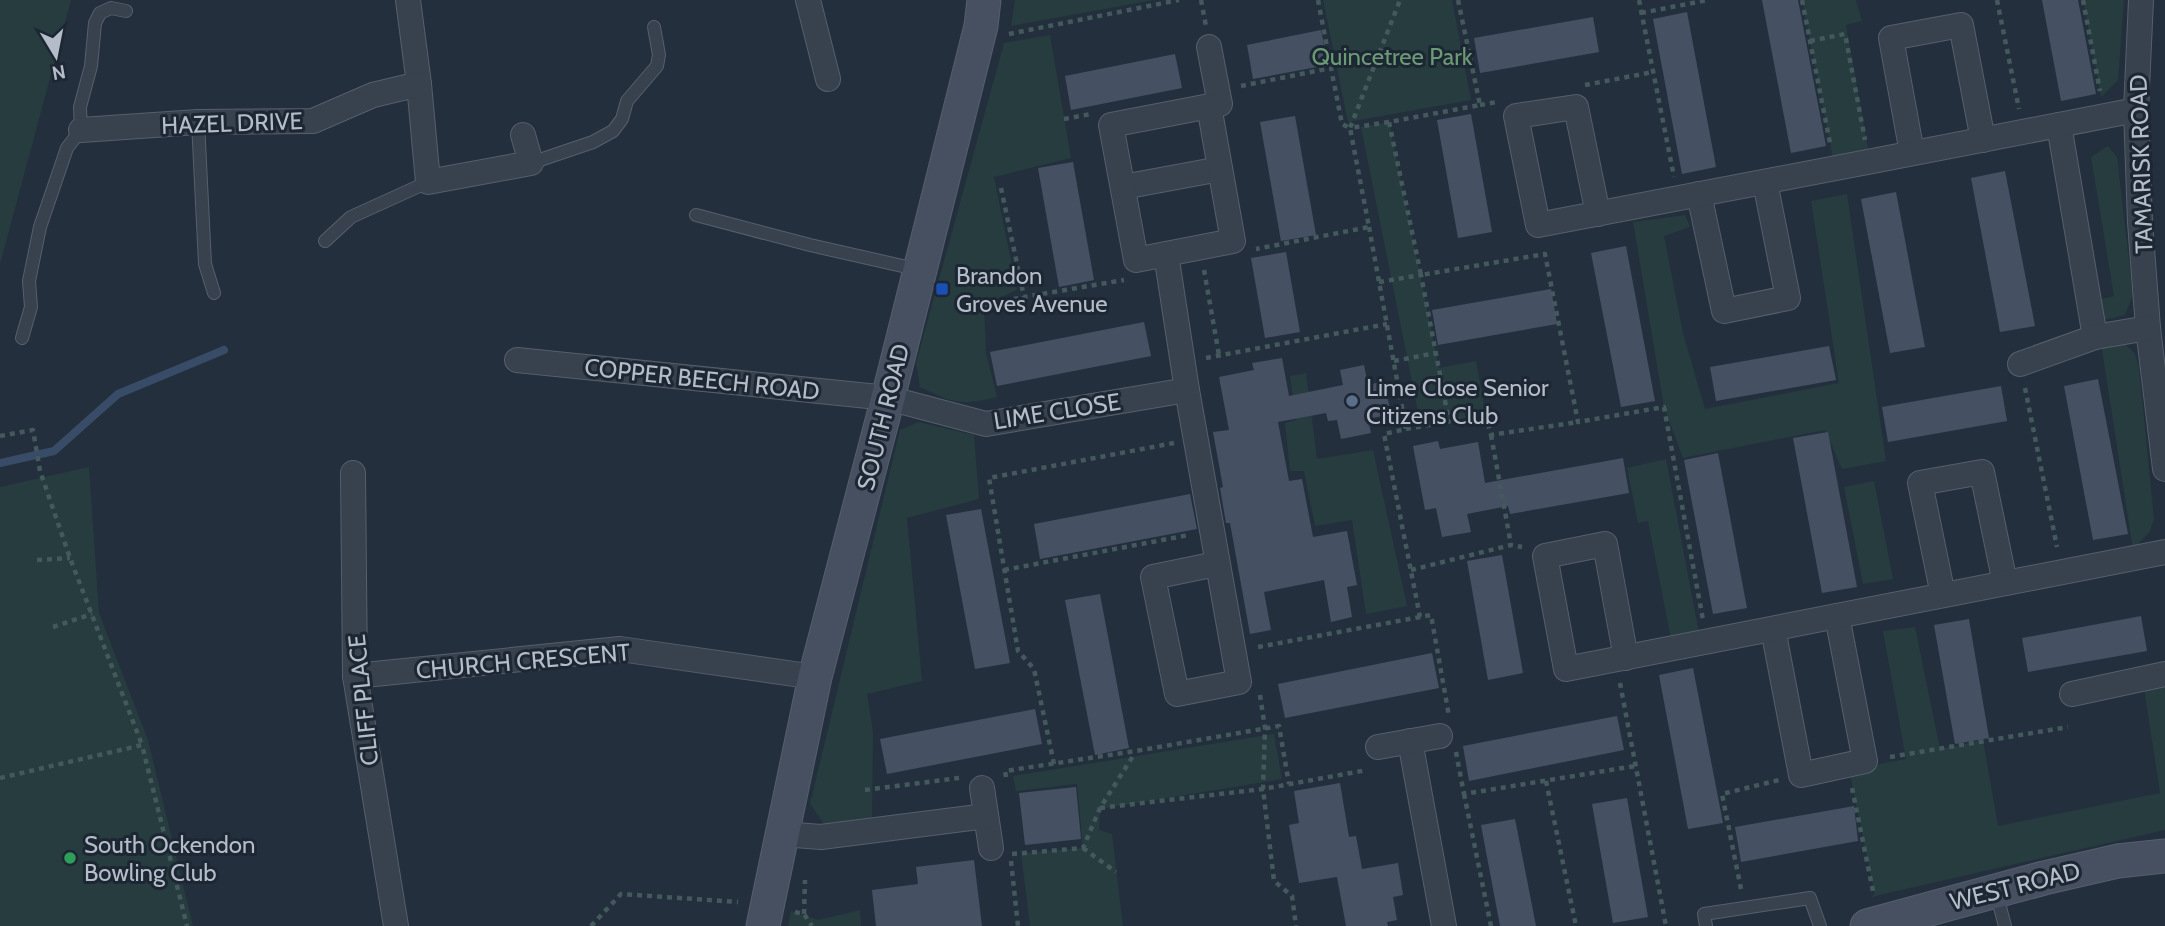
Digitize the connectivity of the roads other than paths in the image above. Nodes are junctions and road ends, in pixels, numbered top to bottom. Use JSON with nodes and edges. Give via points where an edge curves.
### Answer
{"nodes":[{"id":1,"x":408,"y":0,"type":"edge"},
{"id":2,"x":808,"y":0,"type":"edge"},
{"id":3,"x":2141,"y":0,"type":"edge"},
{"id":4,"x":127,"y":11,"type":"dead end"},
{"id":5,"x":982,"y":13,"type":"edge"},
{"id":6,"x":654,"y":27,"type":"dead end"},
{"id":7,"x":1209,"y":47,"type":"dead end"},
{"id":8,"x":828,"y":79,"type":"dead end"},
{"id":9,"x":419,"y":84,"type":"junction"},
{"id":10,"x":1213,"y":98,"type":"junction"},
{"id":11,"x":2136,"y":110,"type":"junction"},
{"id":12,"x":198,"y":122,"type":"junction"},
{"id":13,"x":2059,"y":125,"type":"junction"},
{"id":14,"x":81,"y":130,"type":"junction"},
{"id":15,"x":523,"y":135,"type":"dead end"},
{"id":16,"x":1983,"y":140,"type":"junction"},
{"id":17,"x":1912,"y":153,"type":"junction"},
{"id":18,"x":531,"y":163,"type":"junction"},
{"id":19,"x":1220,"y":169,"type":"junction"},
{"id":20,"x":1765,"y":181,"type":"junction"},
{"id":21,"x":428,"y":182,"type":"junction"},
{"id":22,"x":1693,"y":185,"type":"junction"},
{"id":23,"x":1123,"y":187,"type":"junction"},
{"id":24,"x":1598,"y":214,"type":"junction"},
{"id":25,"x":696,"y":215,"type":"dead end"},
{"id":26,"x":325,"y":241,"type":"dead end"},
{"id":27,"x":1166,"y":254,"type":"junction"},
{"id":28,"x":920,"y":270,"type":"junction"},
{"id":29,"x":214,"y":293,"type":"dead end"},
{"id":30,"x":2148,"y":328,"type":"junction"},
{"id":31,"x":2095,"y":337,"type":"junction"},
{"id":32,"x":22,"y":338,"type":"dead end"},
{"id":33,"x":517,"y":360,"type":"dead end"},
{"id":34,"x":2020,"y":364,"type":"road end"},
{"id":35,"x":1187,"y":390,"type":"junction"},
{"id":36,"x":888,"y":398,"type":"junction"},
{"id":37,"x":2165,"y":469,"type":"edge"},
{"id":38,"x":353,"y":473,"type":"dead end"},
{"id":39,"x":2165,"y":552,"type":"edge"},
{"id":40,"x":1216,"y":564,"type":"junction"},
{"id":41,"x":2006,"y":583,"type":"junction"},
{"id":42,"x":1942,"y":596,"type":"junction"},
{"id":43,"x":1837,"y":616,"type":"junction"},
{"id":44,"x":1773,"y":629,"type":"junction"},
{"id":45,"x":1620,"y":659,"type":"junction"},
{"id":46,"x":2165,"y":674,"type":"edge"},
{"id":47,"x":355,"y":676,"type":"junction"},
{"id":48,"x":816,"y":677,"type":"junction"},
{"id":49,"x":2072,"y":694,"type":"dead end"},
{"id":50,"x":1440,"y":736,"type":"dead end"},
{"id":51,"x":1409,"y":741,"type":"junction"},
{"id":52,"x":1376,"y":758,"type":"road end"},
{"id":53,"x":981,"y":779,"type":"road end"},
{"id":54,"x":986,"y":816,"type":"junction"},
{"id":55,"x":782,"y":834,"type":"junction"},
{"id":56,"x":1004,"y":849,"type":"road end"},
{"id":57,"x":2165,"y":856,"type":"edge"},
{"id":58,"x":1996,"y":891,"type":"junction"},
{"id":59,"x":765,"y":915,"type":"edge"},
{"id":60,"x":1873,"y":924,"type":"edge"},
{"id":61,"x":396,"y":926,"type":"edge"},
{"id":62,"x":1444,"y":926,"type":"edge"},
{"id":63,"x":1706,"y":926,"type":"edge"},
{"id":64,"x":1820,"y":926,"type":"edge"},
{"id":65,"x":2005,"y":926,"type":"edge"}],
"edges":[{"from":1,"to":9,"type":"street"},
{"from":2,"to":8,"type":"street"},
{"from":3,"to":11,"type":"street","name":"TAMARISK ROAD"},
{"from":4,"to":14,"type":"lane","via":[[111,8],[100,13],[94,23],[91,66],[80,107]]},
{"from":5,"to":28,"type":"main road","name":"SOUTH ROAD"},
{"from":6,"to":18,"type":"lane","via":[[657,66],[627,101],[613,131]]},
{"from":7,"to":10,"type":"street"},
{"from":9,"to":12,"type":"street","name":"HAZEL DRIVE","via":[[373,95],[313,121]]},
{"from":9,"to":21,"type":"street"},
{"from":10,"to":19,"type":"street"},
{"from":10,"to":23,"type":"street","via":[[1111,125]]},
{"from":11,"to":13,"type":"street"},
{"from":11,"to":30,"type":"street","name":"TAMARISK ROAD"},
{"from":12,"to":14,"type":"street","name":"HAZEL DRIVE"},
{"from":12,"to":29,"type":"lane","via":[[205,264]]},
{"from":13,"to":16,"type":"street"},
{"from":13,"to":31,"type":"street"},
{"from":14,"to":32,"type":"lane","via":[[67,148],[40,227],[29,281],[31,307]]},
{"from":15,"to":18,"type":"street"},
{"from":16,"to":17,"type":"street"},
{"from":16,"to":17,"type":"street","via":[[1961,26],[1891,38]]},
{"from":17,"to":20,"type":"street"},
{"from":18,"to":21,"type":"street"},
{"from":19,"to":23,"type":"street"},
{"from":19,"to":27,"type":"street","via":[[1233,241]]},
{"from":20,"to":22,"type":"street"},
{"from":20,"to":22,"type":"street","via":[[1788,298],[1724,311]]},
{"from":21,"to":26,"type":"lane","via":[[351,217]]},
{"from":22,"to":24,"type":"street"},
{"from":23,"to":27,"type":"street","via":[[1136,260]]},
{"from":24,"to":24,"type":"street","via":[[1538,225],[1516,116],[1576,107]]},
{"from":25,"to":28,"type":"lane"},
{"from":27,"to":35,"type":"street"},
{"from":28,"to":36,"type":"main road","name":"SOUTH ROAD"},
{"from":30,"to":31,"type":"street"},
{"from":30,"to":37,"type":"street","name":"TAMARISK ROAD"},
{"from":31,"to":34,"type":"street"},
{"from":33,"to":36,"type":"street","name":"COPPER BEECH ROAD"},
{"from":35,"to":36,"type":"street","name":"LIME CLOSE","via":[[986,424]]},
{"from":35,"to":40,"type":"street"},
{"from":36,"to":48,"type":"main road","name":"SOUTH ROAD"},
{"from":38,"to":47,"type":"street","name":"CLIFF PLACE"},
{"from":39,"to":41,"type":"street"},
{"from":40,"to":40,"type":"street","via":[[1239,682],[1177,694],[1153,577]]},
{"from":41,"to":42,"type":"street"},
{"from":41,"to":42,"type":"street","via":[[1982,472],[1920,483]]},
{"from":42,"to":43,"type":"street"},
{"from":43,"to":44,"type":"street"},
{"from":43,"to":44,"type":"street","via":[[1866,761],[1801,775]]},
{"from":44,"to":45,"type":"street"},
{"from":45,"to":45,"type":"street","via":[[1605,544],[1545,556],[1566,669]]},
{"from":46,"to":49,"type":"street"},
{"from":47,"to":48,"type":"street","name":"CHURCH CRESCENT","via":[[620,649]]},
{"from":47,"to":61,"type":"street","name":"CLIFF PLACE"},
{"from":48,"to":55,"type":"main road","name":"SOUTH ROAD"},
{"from":50,"to":51,"type":"street"},
{"from":51,"to":52,"type":"street"},
{"from":51,"to":62,"type":"street"},
{"from":53,"to":54,"type":"street"},
{"from":54,"to":55,"type":"street","via":[[821,837]]},
{"from":54,"to":56,"type":"street"},
{"from":55,"to":59,"type":"main road","name":"SOUTH ROAD"},
{"from":57,"to":58,"type":"main road","name":"WEST ROAD","via":[[2118,861]]},
{"from":58,"to":60,"type":"main road","name":"WEST ROAD"},
{"from":58,"to":65,"type":"lane"},
{"from":63,"to":64,"type":"lane","via":[[1704,914],[1810,898]]}]}
